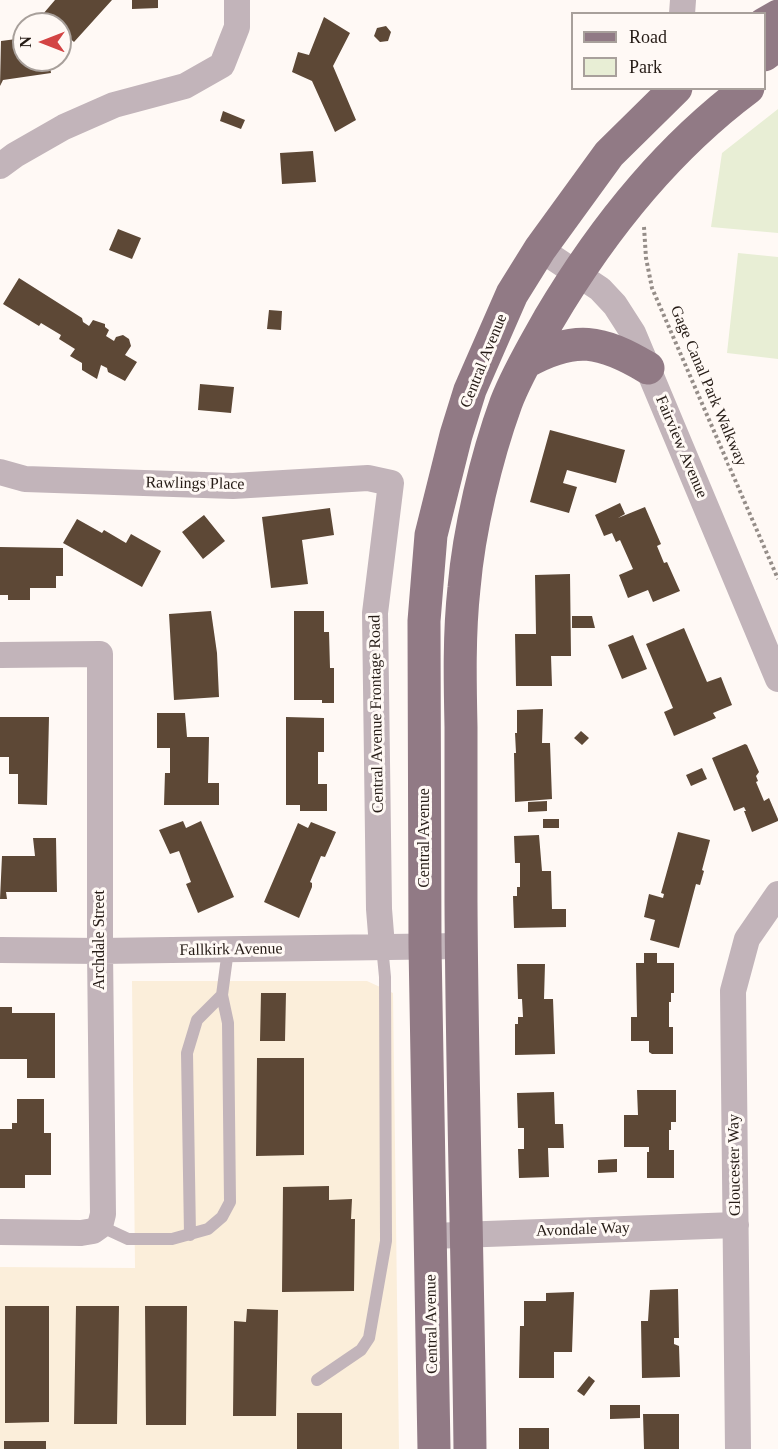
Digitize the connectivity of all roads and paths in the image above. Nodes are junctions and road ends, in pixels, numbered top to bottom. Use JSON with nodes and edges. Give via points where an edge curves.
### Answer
{"nodes":[{"id":1,"x":237,"y":0,"type":"edge"},
{"id":2,"x":778,"y":45,"type":"edge"},
{"id":3,"x":766,"y":54,"type":"edge"},
{"id":4,"x":778,"y":66,"type":"edge"},
{"id":5,"x":766,"y":75,"type":"edge"},
{"id":6,"x":672,"y":90,"type":"edge"},
{"id":7,"x":716,"y":90,"type":"edge"},
{"id":8,"x":745,"y":90,"type":"edge"},
{"id":9,"x":690,"y":136,"type":"junction"},
{"id":10,"x":0,"y":166,"type":"edge"},
{"id":11,"x":629,"y":202,"type":"junction"},
{"id":12,"x":540,"y":249,"type":"junction"},
{"id":13,"x":577,"y":272,"type":"junction"},
{"id":14,"x":526,"y":362,"type":"junction"},
{"id":15,"x":648,"y":368,"type":"junction"},
{"id":16,"x":0,"y":472,"type":"edge"},
{"id":17,"x":391,"y":483,"type":"joint"},
{"id":18,"x":778,"y":579,"type":"edge"},
{"id":19,"x":0,"y":655,"type":"edge"},
{"id":20,"x":778,"y":679,"type":"edge"},
{"id":21,"x":778,"y":894,"type":"edge"},
{"id":22,"x":382,"y":946,"type":"junction"},
{"id":23,"x":425,"y":946,"type":"junction"},
{"id":24,"x":461,"y":946,"type":"junction"},
{"id":25,"x":0,"y":950,"type":"edge"},
{"id":26,"x":228,"y":950,"type":"junction"},
{"id":27,"x":100,"y":951,"type":"junction"},
{"id":28,"x":222,"y":994,"type":"junction"},
{"id":29,"x":736,"y":1225,"type":"junction"},
{"id":30,"x":100,"y":1226,"type":"junction"},
{"id":31,"x":0,"y":1232,"type":"edge"},
{"id":32,"x":468,"y":1234,"type":"junction"},
{"id":33,"x":190,"y":1235,"type":"junction"},
{"id":34,"x":430,"y":1236,"type":"junction"},
{"id":35,"x":317,"y":1380,"type":"dead end"},
{"id":36,"x":434,"y":1449,"type":"edge"},
{"id":37,"x":470,"y":1449,"type":"edge"},
{"id":38,"x":738,"y":1449,"type":"edge"}],
"edges":[{"from":1,"to":10,"type":"street","via":[[237,27],[222,65],[185,86],[114,105],[64,127]]},
{"from":2,"to":3,"type":"main road"},
{"from":4,"to":5,"type":"main road"},
{"from":6,"to":12,"type":"main road","name":"Central Avenue","via":[[609,154]]},
{"from":7,"to":9,"type":"main road","via":[[704,100]]},
{"from":8,"to":9,"type":"main road"},
{"from":9,"to":11,"type":"main road"},
{"from":11,"to":13,"type":"main road"},
{"from":11,"to":18,"type":"path","name":"Gage Canal Park Walkway","via":[[644,220],[652,288]]},
{"from":12,"to":13,"type":"street","name":"Fairview Avenue"},
{"from":12,"to":23,"type":"main road","name":"Central Avenue","via":[[512,294],[470,390],[430,535],[424,621]]},
{"from":13,"to":14,"type":"main road"},
{"from":13,"to":15,"type":"street","name":"Fairview Avenue","via":[[615,305]]},
{"from":14,"to":15,"type":"main road","via":[[544,352],[581,343],[612,349]]},
{"from":14,"to":24,"type":"main road","via":[[507,401],[489,460],[464,586],[460,667]]},
{"from":15,"to":20,"type":"street","name":"Fairview Avenue"},
{"from":16,"to":17,"type":"street","name":"Rawlings Place","via":[[26,479],[233,486],[368,478]]},
{"from":17,"to":22,"type":"street","name":"Central Avenue Frontage Road","via":[[375,613]]},
{"from":19,"to":27,"type":"street","name":"Archdale Street","via":[[100,654]]},
{"from":21,"to":29,"type":"street","name":"Gloucester Way","via":[[747,939],[733,991]]},
{"from":22,"to":23,"type":"street","name":"Fallkirk Avenue"},
{"from":22,"to":26,"type":"street","name":"Fallkirk Avenue"},
{"from":22,"to":35,"type":"lane","via":[[386,1241],[369,1338],[361,1350]]},
{"from":23,"to":24,"type":"street","name":"Fallkirk Avenue"},
{"from":23,"to":34,"type":"main road","name":"Central Avenue"},
{"from":24,"to":32,"type":"main road"},
{"from":25,"to":27,"type":"street","name":"Fallkirk Avenue"},
{"from":26,"to":27,"type":"street","name":"Fallkirk Avenue"},
{"from":26,"to":28,"type":"lane"},
{"from":27,"to":30,"type":"street","name":"Archdale Street","via":[[103,1215]]},
{"from":28,"to":33,"type":"lane","via":[[197,1020],[187,1053]]},
{"from":28,"to":33,"type":"lane","via":[[228,1023],[230,1202],[222,1217],[208,1229]]},
{"from":29,"to":32,"type":"street","name":"Avondale Way"},
{"from":29,"to":38,"type":"street","name":"Gloucester Way"},
{"from":30,"to":31,"type":"street","via":[[81,1233]]},
{"from":30,"to":33,"type":"lane","via":[[128,1239]]},
{"from":32,"to":34,"type":"street","name":"Avondale Way"},
{"from":32,"to":37,"type":"main road"},
{"from":34,"to":36,"type":"main road","name":"Central Avenue"}]}
